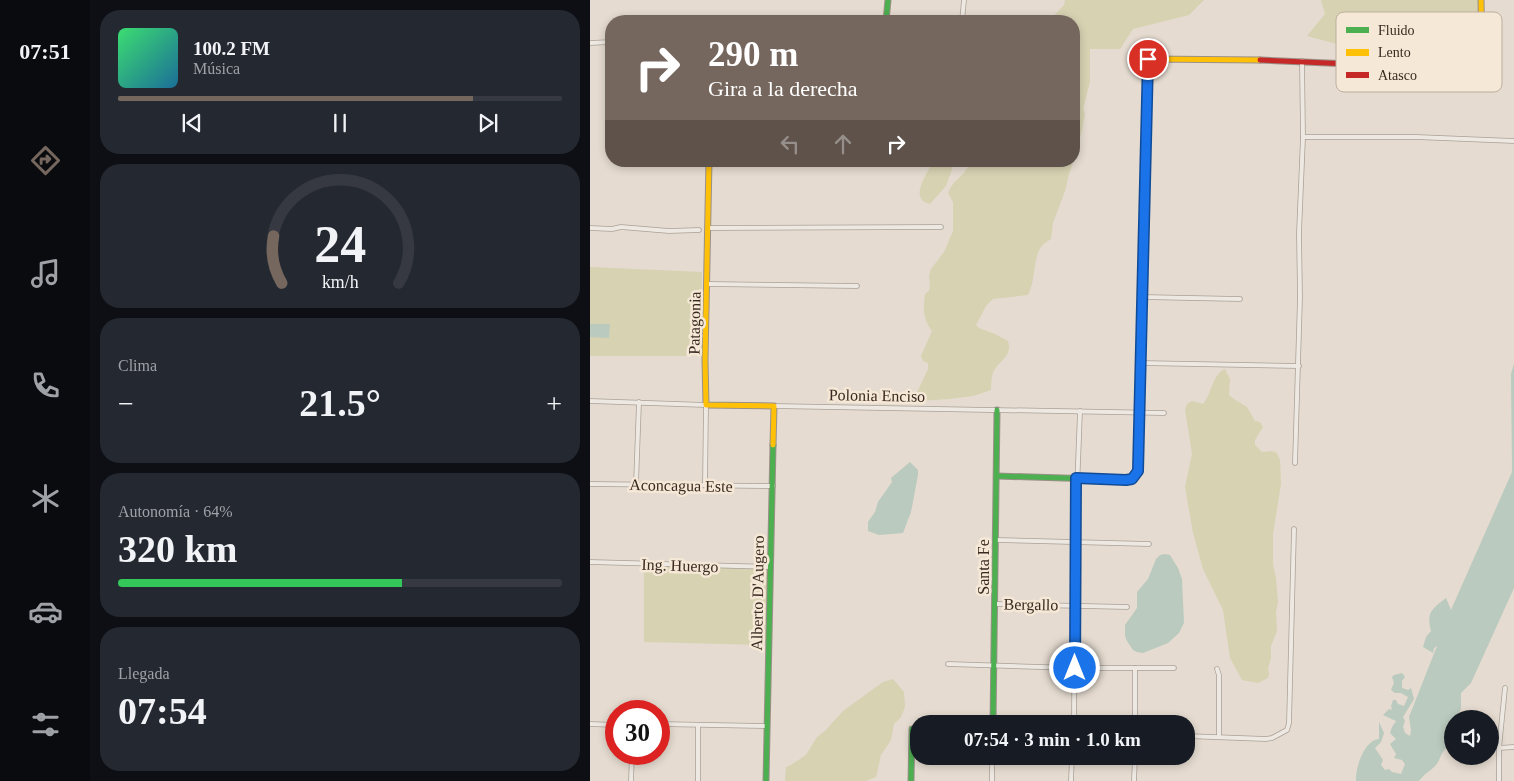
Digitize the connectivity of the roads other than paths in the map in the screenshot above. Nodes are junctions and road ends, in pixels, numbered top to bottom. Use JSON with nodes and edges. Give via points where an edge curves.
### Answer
{"nodes":[{"id":1,"x":888,"y":0,"type":"edge"},
{"id":2,"x":964,"y":0,"type":"edge"},
{"id":3,"x":887,"y":15,"type":"edge"},
{"id":4,"x":963,"y":15,"type":"edge"},
{"id":5,"x":605,"y":42,"type":"edge"},
{"id":6,"x":590,"y":43,"type":"edge"},
{"id":7,"x":1302,"y":62,"type":"junction"},
{"id":8,"x":1336,"y":63,"type":"edge"},
{"id":9,"x":1303,"y":137,"type":"junction"},
{"id":10,"x":1514,"y":141,"type":"edge"},
{"id":11,"x":709,"y":167,"type":"edge"},
{"id":12,"x":940,"y":227,"type":"dead end"},
{"id":13,"x":590,"y":228,"type":"edge"},
{"id":14,"x":704,"y":230,"type":"junction"},
{"id":15,"x":707,"y":284,"type":"junction"},
{"id":16,"x":857,"y":286,"type":"dead end"},
{"id":17,"x":1142,"y":297,"type":"junction"},
{"id":18,"x":1240,"y":299,"type":"dead end"},
{"id":19,"x":1141,"y":363,"type":"junction"},
{"id":20,"x":1298,"y":366,"type":"junction"},
{"id":21,"x":590,"y":401,"type":"edge"},
{"id":22,"x":639,"y":402,"type":"junction"},
{"id":23,"x":706,"y":405,"type":"junction"},
{"id":24,"x":774,"y":406,"type":"junction"},
{"id":25,"x":997,"y":410,"type":"junction"},
{"id":26,"x":1080,"y":411,"type":"junction"},
{"id":27,"x":1139,"y":412,"type":"junction"},
{"id":28,"x":1164,"y":413,"type":"dead end"},
{"id":29,"x":1295,"y":463,"type":"dead end"},
{"id":30,"x":998,"y":476,"type":"junction"},
{"id":31,"x":1076,"y":478,"type":"junction"},
{"id":32,"x":590,"y":484,"type":"edge"},
{"id":33,"x":636,"y":484,"type":"junction"},
{"id":34,"x":704,"y":485,"type":"junction"},
{"id":35,"x":772,"y":486,"type":"junction"},
{"id":36,"x":1294,"y":529,"type":"dead end"},
{"id":37,"x":996,"y":540,"type":"junction"},
{"id":38,"x":1075,"y":541,"type":"junction"},
{"id":39,"x":1149,"y":544,"type":"dead end"},
{"id":40,"x":590,"y":562,"type":"edge"},
{"id":41,"x":770,"y":567,"type":"junction"},
{"id":42,"x":996,"y":604,"type":"junction"},
{"id":43,"x":1074,"y":605,"type":"junction"},
{"id":44,"x":1127,"y":607,"type":"dead end"},
{"id":45,"x":948,"y":664,"type":"dead end"},
{"id":46,"x":994,"y":665,"type":"junction"},
{"id":47,"x":1075,"y":668,"type":"junction"},
{"id":48,"x":1136,"y":668,"type":"junction"},
{"id":49,"x":1174,"y":668,"type":"dead end"},
{"id":50,"x":1217,"y":669,"type":"dead end"},
{"id":51,"x":1506,"y":688,"type":"dead end"},
{"id":52,"x":993,"y":715,"type":"edge"},
{"id":53,"x":1074,"y":715,"type":"edge"},
{"id":54,"x":1135,"y":715,"type":"edge"},
{"id":55,"x":590,"y":724,"type":"edge"},
{"id":56,"x":670,"y":724,"type":"edge"},
{"id":57,"x":605,"y":725,"type":"edge"},
{"id":58,"x":698,"y":725,"type":"junction"},
{"id":59,"x":766,"y":726,"type":"junction"},
{"id":60,"x":1195,"y":736,"type":"edge"},
{"id":61,"x":1219,"y":737,"type":"junction"},
{"id":62,"x":1514,"y":747,"type":"edge"},
{"id":63,"x":1499,"y":748,"type":"joint"},
{"id":64,"x":632,"y":765,"type":"edge"},
{"id":65,"x":912,"y":765,"type":"edge"},
{"id":66,"x":992,"y":765,"type":"edge"},
{"id":67,"x":1072,"y":765,"type":"edge"},
{"id":68,"x":1135,"y":765,"type":"edge"},
{"id":69,"x":1499,"y":765,"type":"edge"},
{"id":70,"x":631,"y":781,"type":"edge"},
{"id":71,"x":698,"y":781,"type":"edge"},
{"id":72,"x":766,"y":781,"type":"edge"},
{"id":73,"x":912,"y":781,"type":"edge"},
{"id":74,"x":992,"y":781,"type":"edge"},
{"id":75,"x":1071,"y":781,"type":"edge"},
{"id":76,"x":1134,"y":781,"type":"edge"},
{"id":77,"x":1499,"y":781,"type":"edge"}],
"edges":[{"from":1,"to":3,"type":"main road"},
{"from":2,"to":4,"type":"street"},
{"from":5,"to":6,"type":"street"},
{"from":7,"to":8,"type":"main road"},
{"from":7,"to":9,"type":"street"},
{"from":7,"to":17,"type":"main road","via":[[1148,59]]},
{"from":9,"to":10,"type":"street"},
{"from":9,"to":20,"type":"street"},
{"from":11,"to":14,"type":"main road","name":"Patagonia"},
{"from":12,"to":14,"type":"street"},
{"from":13,"to":14,"type":"street"},
{"from":14,"to":15,"type":"main road","name":"Patagonia"},
{"from":15,"to":16,"type":"street"},
{"from":15,"to":23,"type":"main road","name":"Patagonia"},
{"from":17,"to":18,"type":"street"},
{"from":17,"to":19,"type":"main road"},
{"from":19,"to":20,"type":"street"},
{"from":19,"to":27,"type":"main road"},
{"from":20,"to":29,"type":"street"},
{"from":21,"to":22,"type":"street","name":"Polonia Enciso"},
{"from":22,"to":23,"type":"street","name":"Polonia Enciso"},
{"from":22,"to":33,"type":"street"},
{"from":23,"to":24,"type":"main road","name":"Polonia Enciso"},
{"from":23,"to":34,"type":"street","name":"Patagonia"},
{"from":24,"to":25,"type":"street","name":"Polonia Enciso"},
{"from":24,"to":35,"type":"main road","name":"Alberto D'Augero"},
{"from":25,"to":26,"type":"street","name":"Polonia Enciso"},
{"from":25,"to":30,"type":"main road","name":"Santa Fe"},
{"from":26,"to":27,"type":"street","name":"Polonia Enciso"},
{"from":26,"to":31,"type":"street"},
{"from":27,"to":28,"type":"street","name":"Polonia Enciso"},
{"from":27,"to":31,"type":"main road","via":[[1138,471],[1132,479]]},
{"from":30,"to":31,"type":"main road"},
{"from":30,"to":37,"type":"main road","name":"Santa Fe"},
{"from":31,"to":38,"type":"street"},
{"from":32,"to":33,"type":"street","name":"Aconcagua Este"},
{"from":33,"to":34,"type":"street","name":"Aconcagua Este"},
{"from":34,"to":35,"type":"street","name":"Aconcagua Este"},
{"from":35,"to":41,"type":"main road","name":"Alberto D'Augero"},
{"from":36,"to":61,"type":"street","via":[[1287,730],[1266,739]]},
{"from":37,"to":38,"type":"street"},
{"from":37,"to":42,"type":"main road","name":"Santa Fe"},
{"from":38,"to":39,"type":"street"},
{"from":38,"to":43,"type":"street"},
{"from":40,"to":41,"type":"street","name":"Ing. Huergo"},
{"from":41,"to":59,"type":"main road","name":"Alberto D'Augero"},
{"from":42,"to":43,"type":"street","name":"Bergallo"},
{"from":42,"to":46,"type":"main road","name":"Santa Fe"},
{"from":43,"to":44,"type":"street","name":"Bergallo"},
{"from":43,"to":47,"type":"street"},
{"from":45,"to":46,"type":"street"},
{"from":46,"to":47,"type":"street"},
{"from":46,"to":52,"type":"main road","name":"Santa Fe"},
{"from":47,"to":48,"type":"street"},
{"from":47,"to":53,"type":"street"},
{"from":48,"to":49,"type":"street"},
{"from":48,"to":54,"type":"street"},
{"from":50,"to":61,"type":"street"},
{"from":51,"to":63,"type":"street"},
{"from":55,"to":57,"type":"street"},
{"from":56,"to":58,"type":"street"},
{"from":58,"to":59,"type":"street"},
{"from":58,"to":71,"type":"street"},
{"from":59,"to":72,"type":"main road","name":"Alberto D'Augero"},
{"from":60,"to":61,"type":"street"},
{"from":62,"to":63,"type":"street"},
{"from":64,"to":70,"type":"street"},
{"from":65,"to":73,"type":"main road"},
{"from":66,"to":74,"type":"street"},
{"from":67,"to":75,"type":"street"},
{"from":68,"to":76,"type":"street"},
{"from":69,"to":77,"type":"street"}]}
